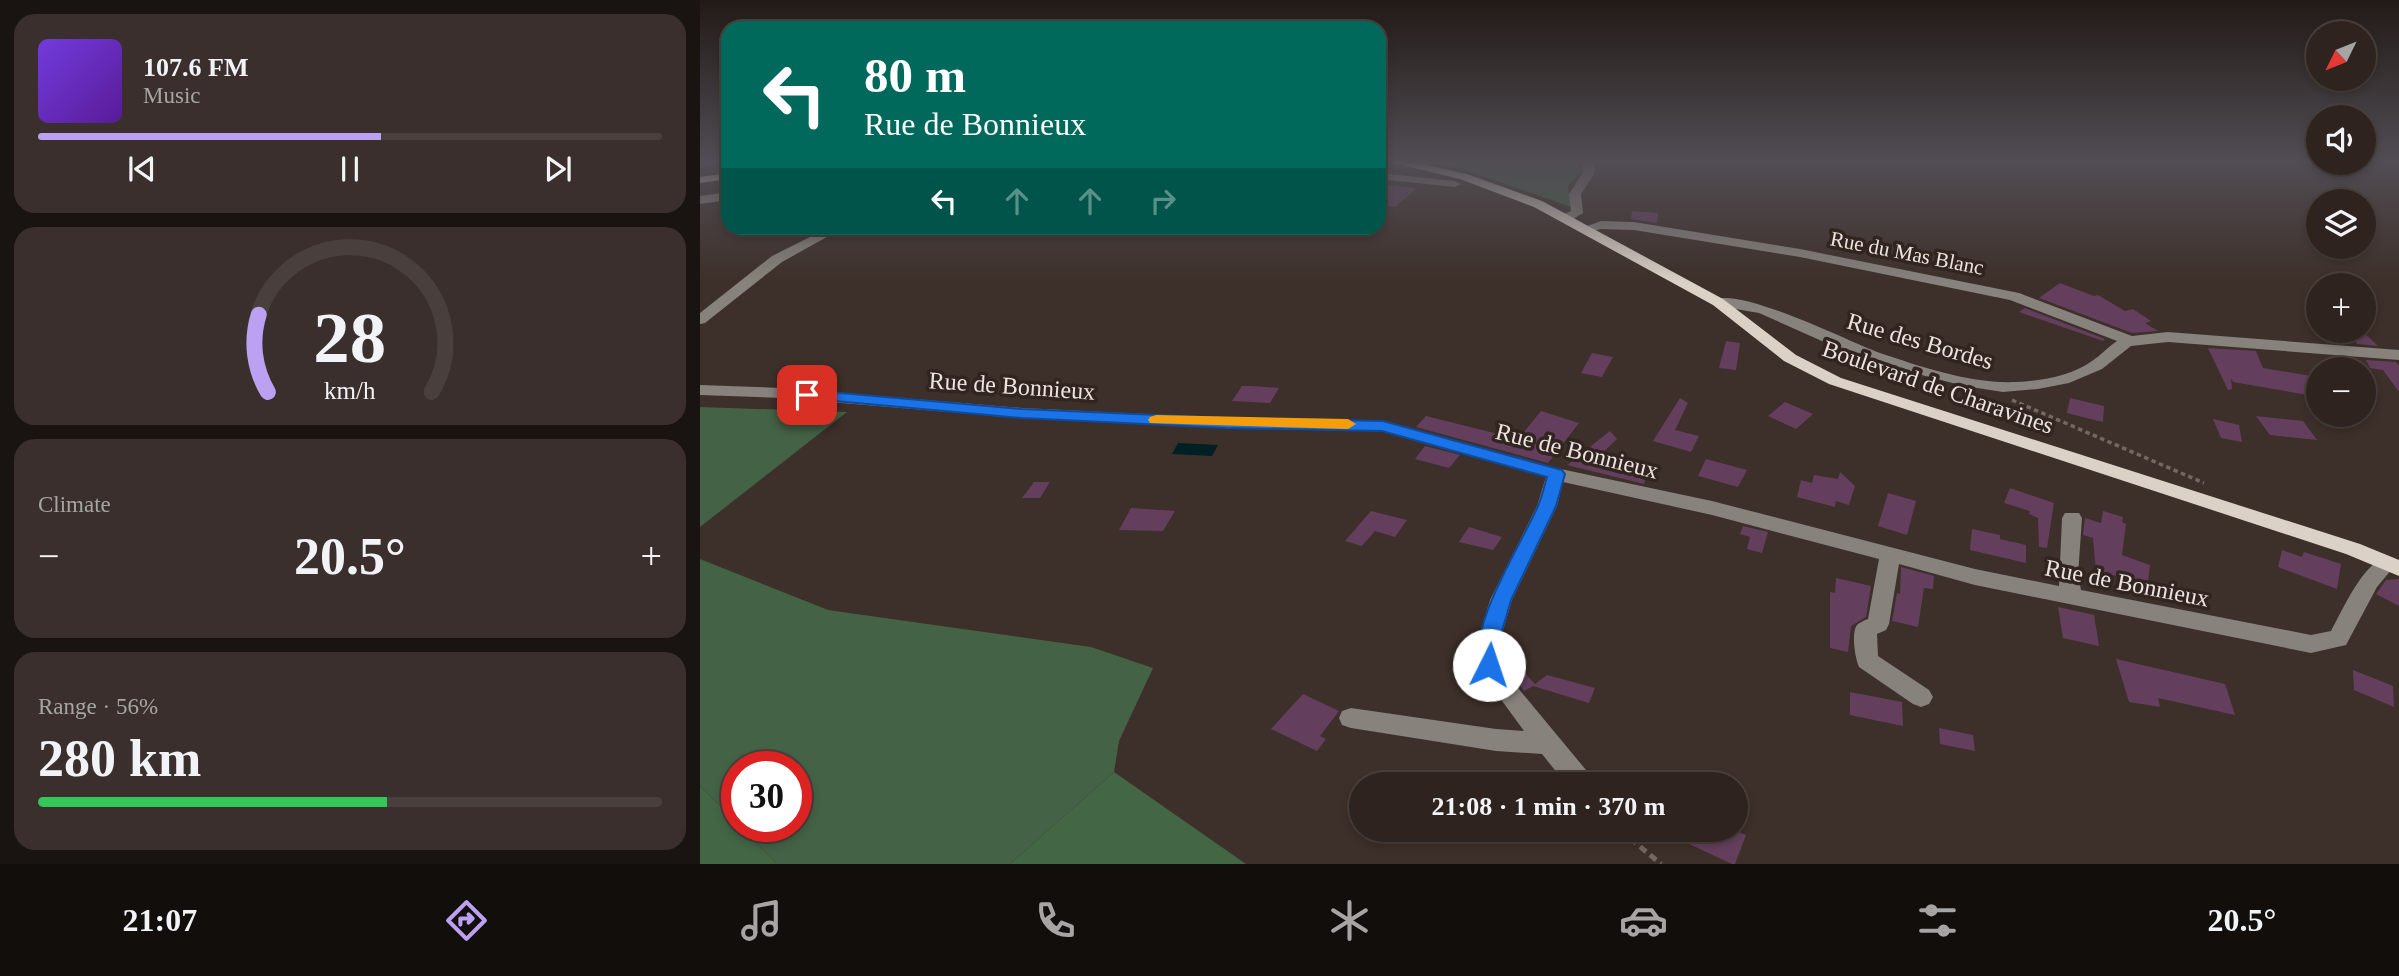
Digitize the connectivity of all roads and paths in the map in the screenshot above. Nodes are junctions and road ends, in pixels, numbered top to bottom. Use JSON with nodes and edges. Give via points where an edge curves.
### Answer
{"nodes":[{"id":1,"x":1531,"y":202,"type":"edge"},
{"id":2,"x":1576,"y":202,"type":"edge"},
{"id":3,"x":1566,"y":218,"type":"junction"},
{"id":4,"x":1585,"y":229,"type":"junction"},
{"id":5,"x":823,"y":235,"type":"edge"},
{"id":6,"x":1718,"y":302,"type":"junction"},
{"id":7,"x":700,"y":320,"type":"edge"},
{"id":8,"x":2130,"y":341,"type":"junction"},
{"id":9,"x":2399,"y":355,"type":"edge"},
{"id":10,"x":700,"y":390,"type":"edge"},
{"id":11,"x":2001,"y":395,"type":"dead end"},
{"id":12,"x":1556,"y":474,"type":"junction"},
{"id":13,"x":2210,"y":485,"type":"dead end"},
{"id":14,"x":2072,"y":518,"type":"dead end"},
{"id":15,"x":1890,"y":555,"type":"junction"},
{"id":16,"x":2393,"y":565,"type":"edge"},
{"id":17,"x":2071,"y":596,"type":"junction"},
{"id":18,"x":1921,"y":697,"type":"dead end"},
{"id":19,"x":1351,"y":718,"type":"dead end"},
{"id":20,"x":1549,"y":743,"type":"junction"},
{"id":21,"x":1572,"y":772,"type":"edge"},
{"id":22,"x":1634,"y":842,"type":"edge"},
{"id":23,"x":1661,"y":864,"type":"edge"}],
"edges":[{"from":1,"to":3,"type":"main road","name":"Boulevard de Charavines"},
{"from":2,"to":3,"type":"street","via":[[1577,213]]},
{"from":3,"to":4,"type":"main road","name":"Boulevard de Charavines"},
{"from":4,"to":6,"type":"main road","name":"Boulevard de Charavines"},
{"from":4,"to":8,"type":"street","name":"Rue du Mas Blanc","via":[[1634,226],[1800,253],[2014,296]]},
{"from":5,"to":7,"type":"street","via":[[777,259]]},
{"from":6,"to":8,"type":"street","name":"Rue des Bordes","via":[[1753,305],[1876,356],[2003,387],[2035,386],[2063,378],[2096,366]]},
{"from":6,"to":16,"type":"main road","name":"Boulevard de Charavines","via":[[1790,358],[1835,381]]},
{"from":8,"to":9,"type":"street","via":[[2168,337]]},
{"from":10,"to":12,"type":"street","name":"Rue de Bonnieux","via":[[1022,413],[1383,426]]},
{"from":11,"to":13,"type":"path"},
{"from":12,"to":15,"type":"street","name":"Rue de Bonnieux","via":[[1712,508]]},
{"from":12,"to":20,"type":"street","via":[[1547,506],[1501,600],[1487,648],[1494,673]]},
{"from":14,"to":17,"type":"street"},
{"from":15,"to":17,"type":"street","name":"Rue de Bonnieux"},
{"from":15,"to":18,"type":"street","via":[[1878,624],[1866,630],[1867,660]]},
{"from":16,"to":17,"type":"street","name":"Rue de Bonnieux","via":[[2369,582],[2337,639],[2311,645]]},
{"from":19,"to":20,"type":"street","via":[[1496,740]]},
{"from":20,"to":21,"type":"street"},
{"from":22,"to":23,"type":"path"}]}
